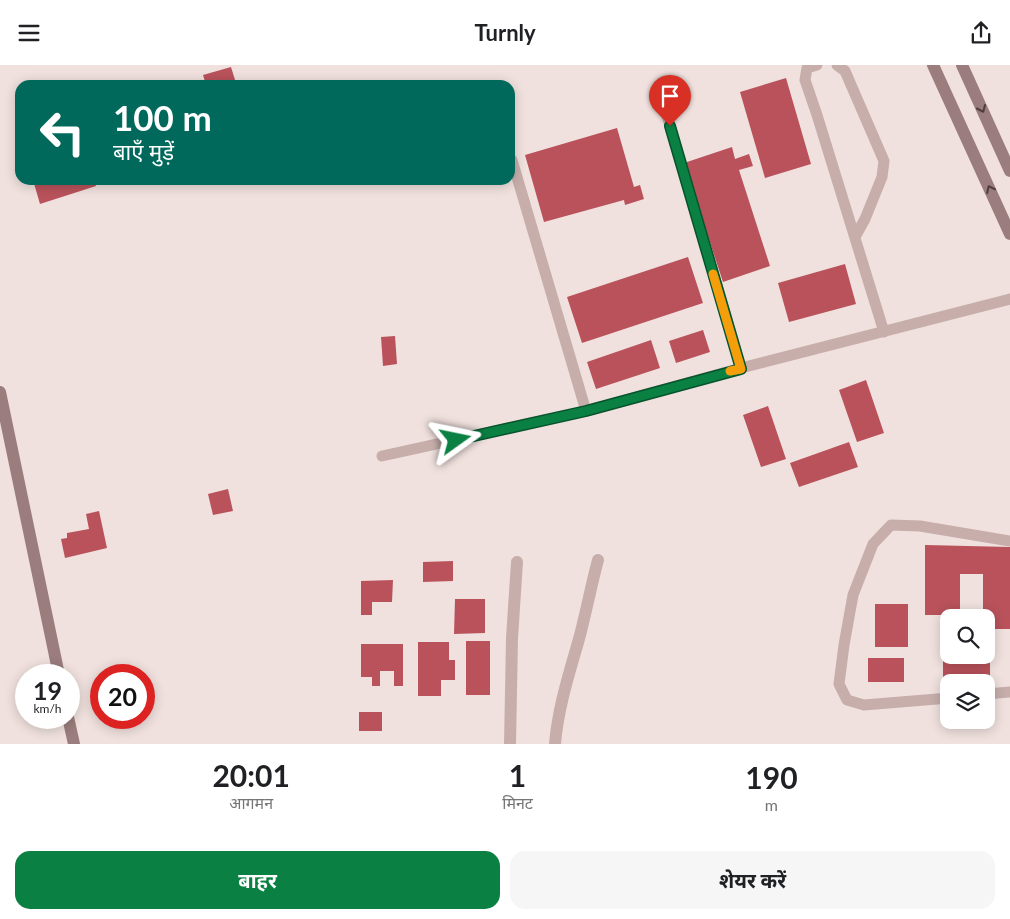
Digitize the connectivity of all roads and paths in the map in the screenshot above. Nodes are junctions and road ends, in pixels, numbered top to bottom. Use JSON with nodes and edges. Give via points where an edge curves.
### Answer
{"nodes":[{"id":1,"x":818,"y":65,"type":"edge"},
{"id":2,"x":837,"y":65,"type":"edge"},
{"id":3,"x":933,"y":65,"type":"edge"},
{"id":4,"x":962,"y":65,"type":"edge"},
{"id":5,"x":659,"y":88,"type":"dead end"},
{"id":6,"x":515,"y":170,"type":"edge"},
{"id":7,"x":1010,"y":171,"type":"edge"},
{"id":8,"x":1010,"y":234,"type":"edge"},
{"id":9,"x":855,"y":237,"type":"junction"},
{"id":10,"x":1010,"y":299,"type":"edge"},
{"id":11,"x":884,"y":332,"type":"junction"},
{"id":12,"x":741,"y":369,"type":"junction"},
{"id":13,"x":0,"y":392,"type":"edge"},
{"id":14,"x":586,"y":411,"type":"junction"},
{"id":15,"x":382,"y":456,"type":"dead end"},
{"id":16,"x":1010,"y":541,"type":"edge"},
{"id":17,"x":598,"y":560,"type":"dead end"},
{"id":18,"x":517,"y":562,"type":"dead end"},
{"id":19,"x":57,"y":664,"type":"edge"},
{"id":20,"x":1010,"y":692,"type":"edge"},
{"id":21,"x":995,"y":693,"type":"edge"},
{"id":22,"x":940,"y":699,"type":"edge"},
{"id":23,"x":71,"y":729,"type":"edge"},
{"id":24,"x":74,"y":744,"type":"edge"},
{"id":25,"x":510,"y":744,"type":"edge"},
{"id":26,"x":555,"y":744,"type":"edge"}],
"edges":[{"from":1,"to":9,"type":"lane","via":[[807,68],[804,80]]},
{"from":2,"to":9,"type":"lane","via":[[845,71],[884,161],[882,177]]},
{"from":8,"to":3,"type":"street","one_way":true},
{"from":4,"to":7,"type":"street","one_way":true},
{"from":5,"to":12,"type":"lane"},
{"from":6,"to":14,"type":"lane"},
{"from":9,"to":11,"type":"lane"},
{"from":10,"to":11,"type":"lane"},
{"from":11,"to":12,"type":"lane"},
{"from":12,"to":14,"type":"lane"},
{"from":13,"to":19,"type":"street"},
{"from":14,"to":15,"type":"lane"},
{"from":16,"to":22,"type":"lane","via":[[920,526],[891,525],[873,544],[853,595],[840,684],[847,700],[864,705]]},
{"from":17,"to":26,"type":"street","via":[[560,710]]},
{"from":18,"to":25,"type":"street"},
{"from":20,"to":21,"type":"lane"},
{"from":23,"to":24,"type":"street"}]}
